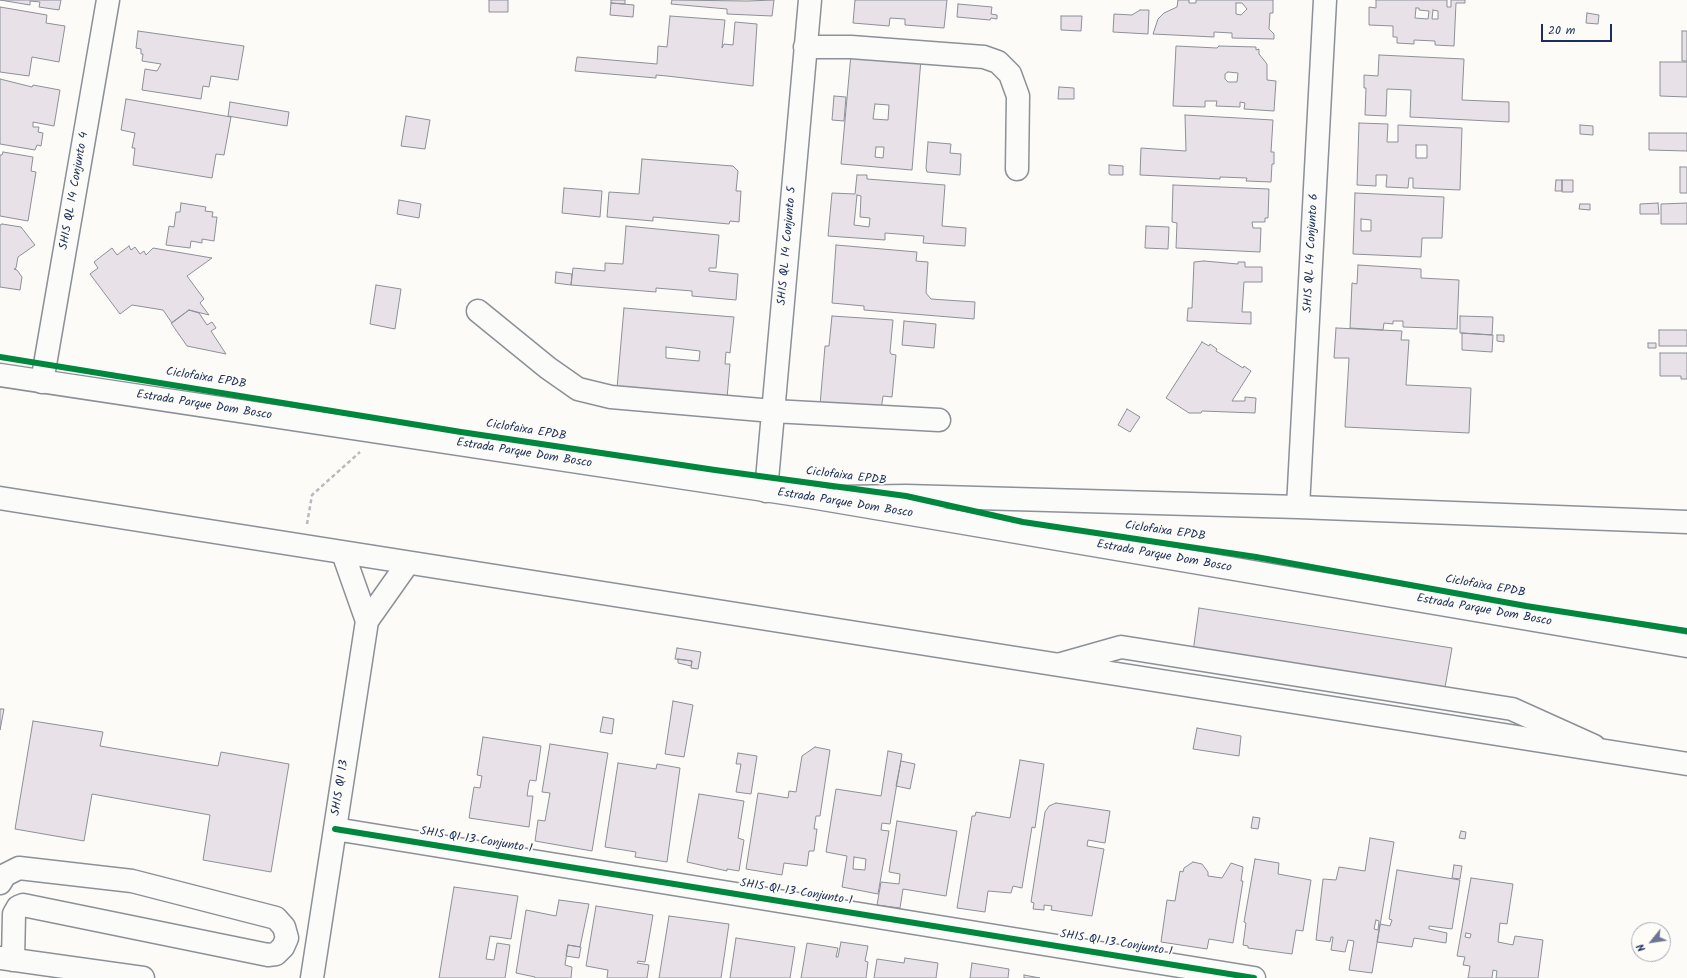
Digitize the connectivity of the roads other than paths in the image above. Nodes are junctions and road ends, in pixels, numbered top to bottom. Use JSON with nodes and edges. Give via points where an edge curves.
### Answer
{"nodes":[{"id":1,"x":108,"y":0,"type":"edge"},
{"id":2,"x":810,"y":0,"type":"edge"},
{"id":3,"x":1325,"y":0,"type":"edge"},
{"id":4,"x":805,"y":46,"type":"junction"},
{"id":5,"x":1017,"y":169,"type":"dead end"},
{"id":6,"x":478,"y":311,"type":"dead end"},
{"id":7,"x":0,"y":375,"type":"edge"},
{"id":8,"x":42,"y":382,"type":"junction"},
{"id":9,"x":773,"y":411,"type":"junction"},
{"id":10,"x":939,"y":420,"type":"dead end"},
{"id":11,"x":766,"y":491,"type":"junction"},
{"id":12,"x":811,"y":497,"type":"junction"},
{"id":13,"x":0,"y":498,"type":"edge"},
{"id":14,"x":1298,"y":506,"type":"junction"},
{"id":15,"x":1687,"y":522,"type":"edge"},
{"id":16,"x":343,"y":553,"type":"junction"},
{"id":17,"x":408,"y":563,"type":"junction"},
{"id":18,"x":366,"y":621,"type":"junction"},
{"id":19,"x":1687,"y":646,"type":"edge"},
{"id":20,"x":1687,"y":764,"type":"edge"},
{"id":21,"x":335,"y":829,"type":"junction"},
{"id":22,"x":0,"y":883,"type":"edge"},
{"id":23,"x":6,"y":959,"type":"edge"},
{"id":24,"x":143,"y":978,"type":"edge"},
{"id":25,"x":312,"y":978,"type":"edge"},
{"id":26,"x":1254,"y":978,"type":"edge"}],
"edges":[{"from":1,"to":8,"type":"street","name":"SHIS QL 14 Conjunto 4"},
{"from":2,"to":4,"type":"street","name":"SHIS QL 14 Conjunto 5"},
{"from":3,"to":14,"type":"street","name":"SHIS QL 14 Conjunto 6"},
{"from":4,"to":5,"type":"street","via":[[984,57],[998,62],[1010,74],[1018,96]]},
{"from":4,"to":9,"type":"street","name":"SHIS QL 14 Conjunto 5"},
{"from":6,"to":9,"type":"street","via":[[578,389],[611,397]]},
{"from":7,"to":8,"type":"street","name":"Estrada Parque Dom Bosco"},
{"from":8,"to":11,"type":"street","name":"Estrada Parque Dom Bosco"},
{"from":9,"to":10,"type":"street"},
{"from":9,"to":11,"type":"street","name":"SHIS QL 14 Conjunto 5"},
{"from":11,"to":12,"type":"street","name":"Estrada Parque Dom Bosco"},
{"from":12,"to":14,"type":"street","via":[[906,496]]},
{"from":12,"to":19,"type":"street","name":"Estrada Parque Dom Bosco"},
{"from":13,"to":16,"type":"street"},
{"from":14,"to":15,"type":"street"},
{"from":16,"to":17,"type":"street"},
{"from":16,"to":18,"type":"street","name":"SHIS QI 13"},
{"from":17,"to":18,"type":"street","name":"SHIS QI 13"},
{"from":17,"to":20,"type":"street"},
{"from":18,"to":21,"type":"street","name":"SHIS QI 13"},
{"from":21,"to":25,"type":"street","name":"SHIS QI 13"},
{"from":21,"to":26,"type":"street","name":"SHIS QI 13 Conjunto 1"},
{"from":22,"to":23,"type":"street","via":[[4,875],[19,868],[132,882],[276,918],[284,928],[287,938],[276,954],[268,955],[24,905],[18,907],[14,914]]},
{"from":23,"to":24,"type":"street"}]}
